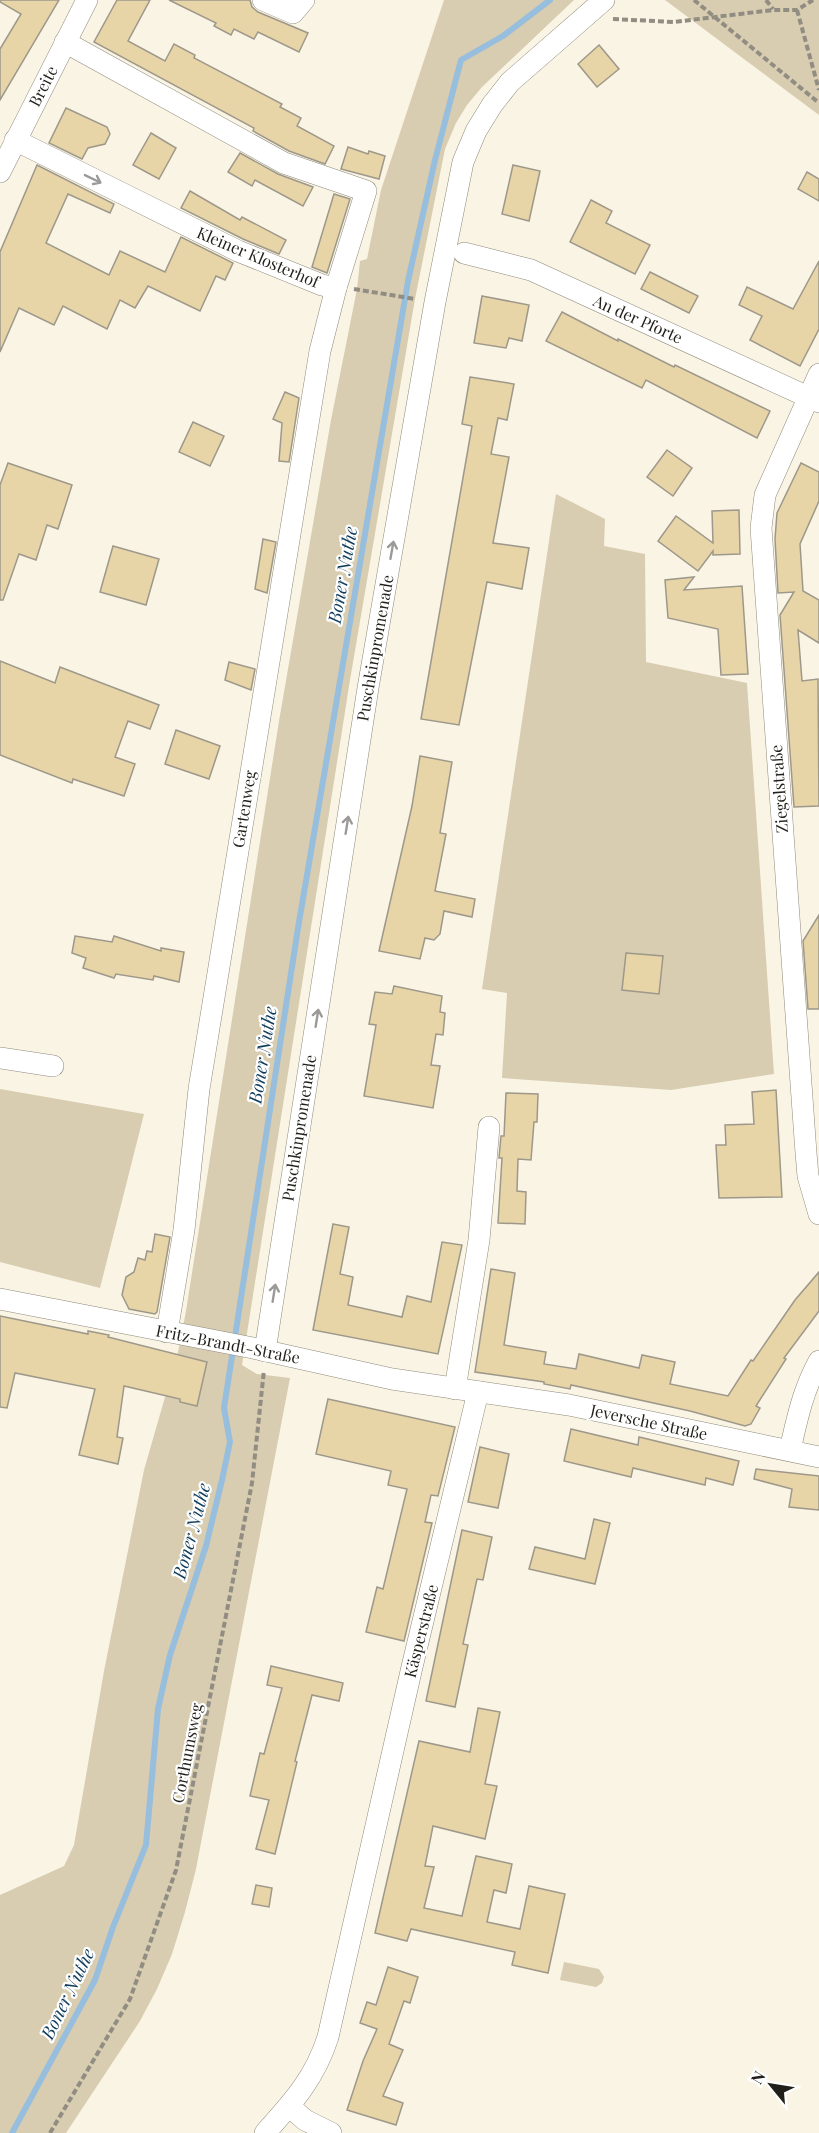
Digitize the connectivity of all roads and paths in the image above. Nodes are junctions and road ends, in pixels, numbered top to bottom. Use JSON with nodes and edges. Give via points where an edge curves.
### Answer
{"nodes":[{"id":1,"x":87,"y":0,"type":"edge"},
{"id":2,"x":263,"y":0,"type":"edge"},
{"id":3,"x":304,"y":0,"type":"edge"},
{"id":4,"x":694,"y":0,"type":"edge"},
{"id":5,"x":766,"y":0,"type":"edge"},
{"id":6,"x":813,"y":0,"type":"edge"},
{"id":7,"x":596,"y":7,"type":"edge"},
{"id":8,"x":773,"y":9,"type":"junction"},
{"id":9,"x":797,"y":10,"type":"junction"},
{"id":10,"x":713,"y":17,"type":"junction"},
{"id":11,"x":65,"y":42,"type":"junction"},
{"id":12,"x":819,"y":90,"type":"edge"},
{"id":13,"x":819,"y":103,"type":"edge"},
{"id":14,"x":15,"y":140,"type":"junction"},
{"id":15,"x":0,"y":172,"type":"edge"},
{"id":16,"x":464,"y":253,"type":"dead end"},
{"id":17,"x":336,"y":288,"type":"junction"},
{"id":18,"x":412,"y":299,"type":"dead end"},
{"id":19,"x":819,"y":374,"type":"edge"},
{"id":20,"x":814,"y":399,"type":"edge"},
{"id":21,"x":0,"y":1058,"type":"edge"},
{"id":22,"x":53,"y":1066,"type":"dead end"},
{"id":23,"x":489,"y":1127,"type":"dead end"},
{"id":24,"x":819,"y":1214,"type":"edge"},
{"id":25,"x":0,"y":1299,"type":"edge"},
{"id":26,"x":167,"y":1332,"type":"junction"},
{"id":27,"x":259,"y":1350,"type":"junction"},
{"id":28,"x":819,"y":1361,"type":"edge"},
{"id":29,"x":455,"y":1389,"type":"junction"},
{"id":30,"x":478,"y":1392,"type":"junction"},
{"id":31,"x":790,"y":1450,"type":"junction"},
{"id":32,"x":819,"y":1457,"type":"edge"},
{"id":33,"x":289,"y":2106,"type":"junction"},
{"id":34,"x":50,"y":2133,"type":"edge"},
{"id":35,"x":265,"y":2133,"type":"edge"},
{"id":36,"x":331,"y":2133,"type":"edge"}],
"edges":[{"from":1,"to":11,"type":"street","name":"Breite"},
{"from":2,"to":3,"type":"street","via":[[293,13]]},
{"from":4,"to":10,"type":"path"},
{"from":5,"to":8,"type":"path"},
{"from":6,"to":9,"type":"path"},
{"from":7,"to":10,"type":"path","via":[[614,20]]},
{"from":27,"to":7,"type":"street","name":"Puschkinpromenade","one_way":true,"via":[[370,676],[463,162],[476,131],[510,82]]},
{"from":8,"to":9,"type":"path"},
{"from":8,"to":10,"type":"path"},
{"from":9,"to":12,"type":"path"},
{"from":10,"to":13,"type":"path"},
{"from":11,"to":14,"type":"street","name":"Breite"},
{"from":11,"to":17,"type":"street","name":"Kleiner Klosterhof","via":[[284,163],[366,191]]},
{"from":14,"to":15,"type":"street","name":"Breite"},
{"from":14,"to":17,"type":"street","name":"Kleiner Klosterhof","one_way":true,"via":[[238,251]]},
{"from":16,"to":20,"type":"street","name":"An der Pforte","via":[[531,270]]},
{"from":17,"to":18,"type":"path"},
{"from":17,"to":26,"type":"street","name":"Gartenweg","via":[[318,362],[238,844],[199,1089],[184,1230]]},
{"from":19,"to":20,"type":"street","name":"Ziegelstraße"},
{"from":20,"to":24,"type":"street","name":"Ziegelstraße","via":[[765,495],[760,528],[806,1153]]},
{"from":21,"to":22,"type":"street"},
{"from":23,"to":29,"type":"street","via":[[479,1240]]},
{"from":25,"to":26,"type":"street","name":"Fritz-Brandt-Straße"},
{"from":26,"to":27,"type":"street","name":"Fritz-Brandt-Straße"},
{"from":27,"to":29,"type":"street","name":"Fritz-Brandt-Straße"},
{"from":27,"to":34,"type":"path","name":"Corthumsweg","via":[[264,1386],[252,1483],[176,1870],[130,1999]]},
{"from":28,"to":31,"type":"street","via":[[807,1382]]},
{"from":29,"to":30,"type":"street"},
{"from":30,"to":31,"type":"street","name":"Jeversche Straße","via":[[569,1405]]},
{"from":30,"to":33,"type":"street","name":"Käsperstraße","via":[[328,2037],[312,2076]]},
{"from":31,"to":32,"type":"street","name":"Jeversche Straße"},
{"from":33,"to":35,"type":"street","name":"Käsperstraße"},
{"from":33,"to":36,"type":"street","via":[[305,2120]]}]}
